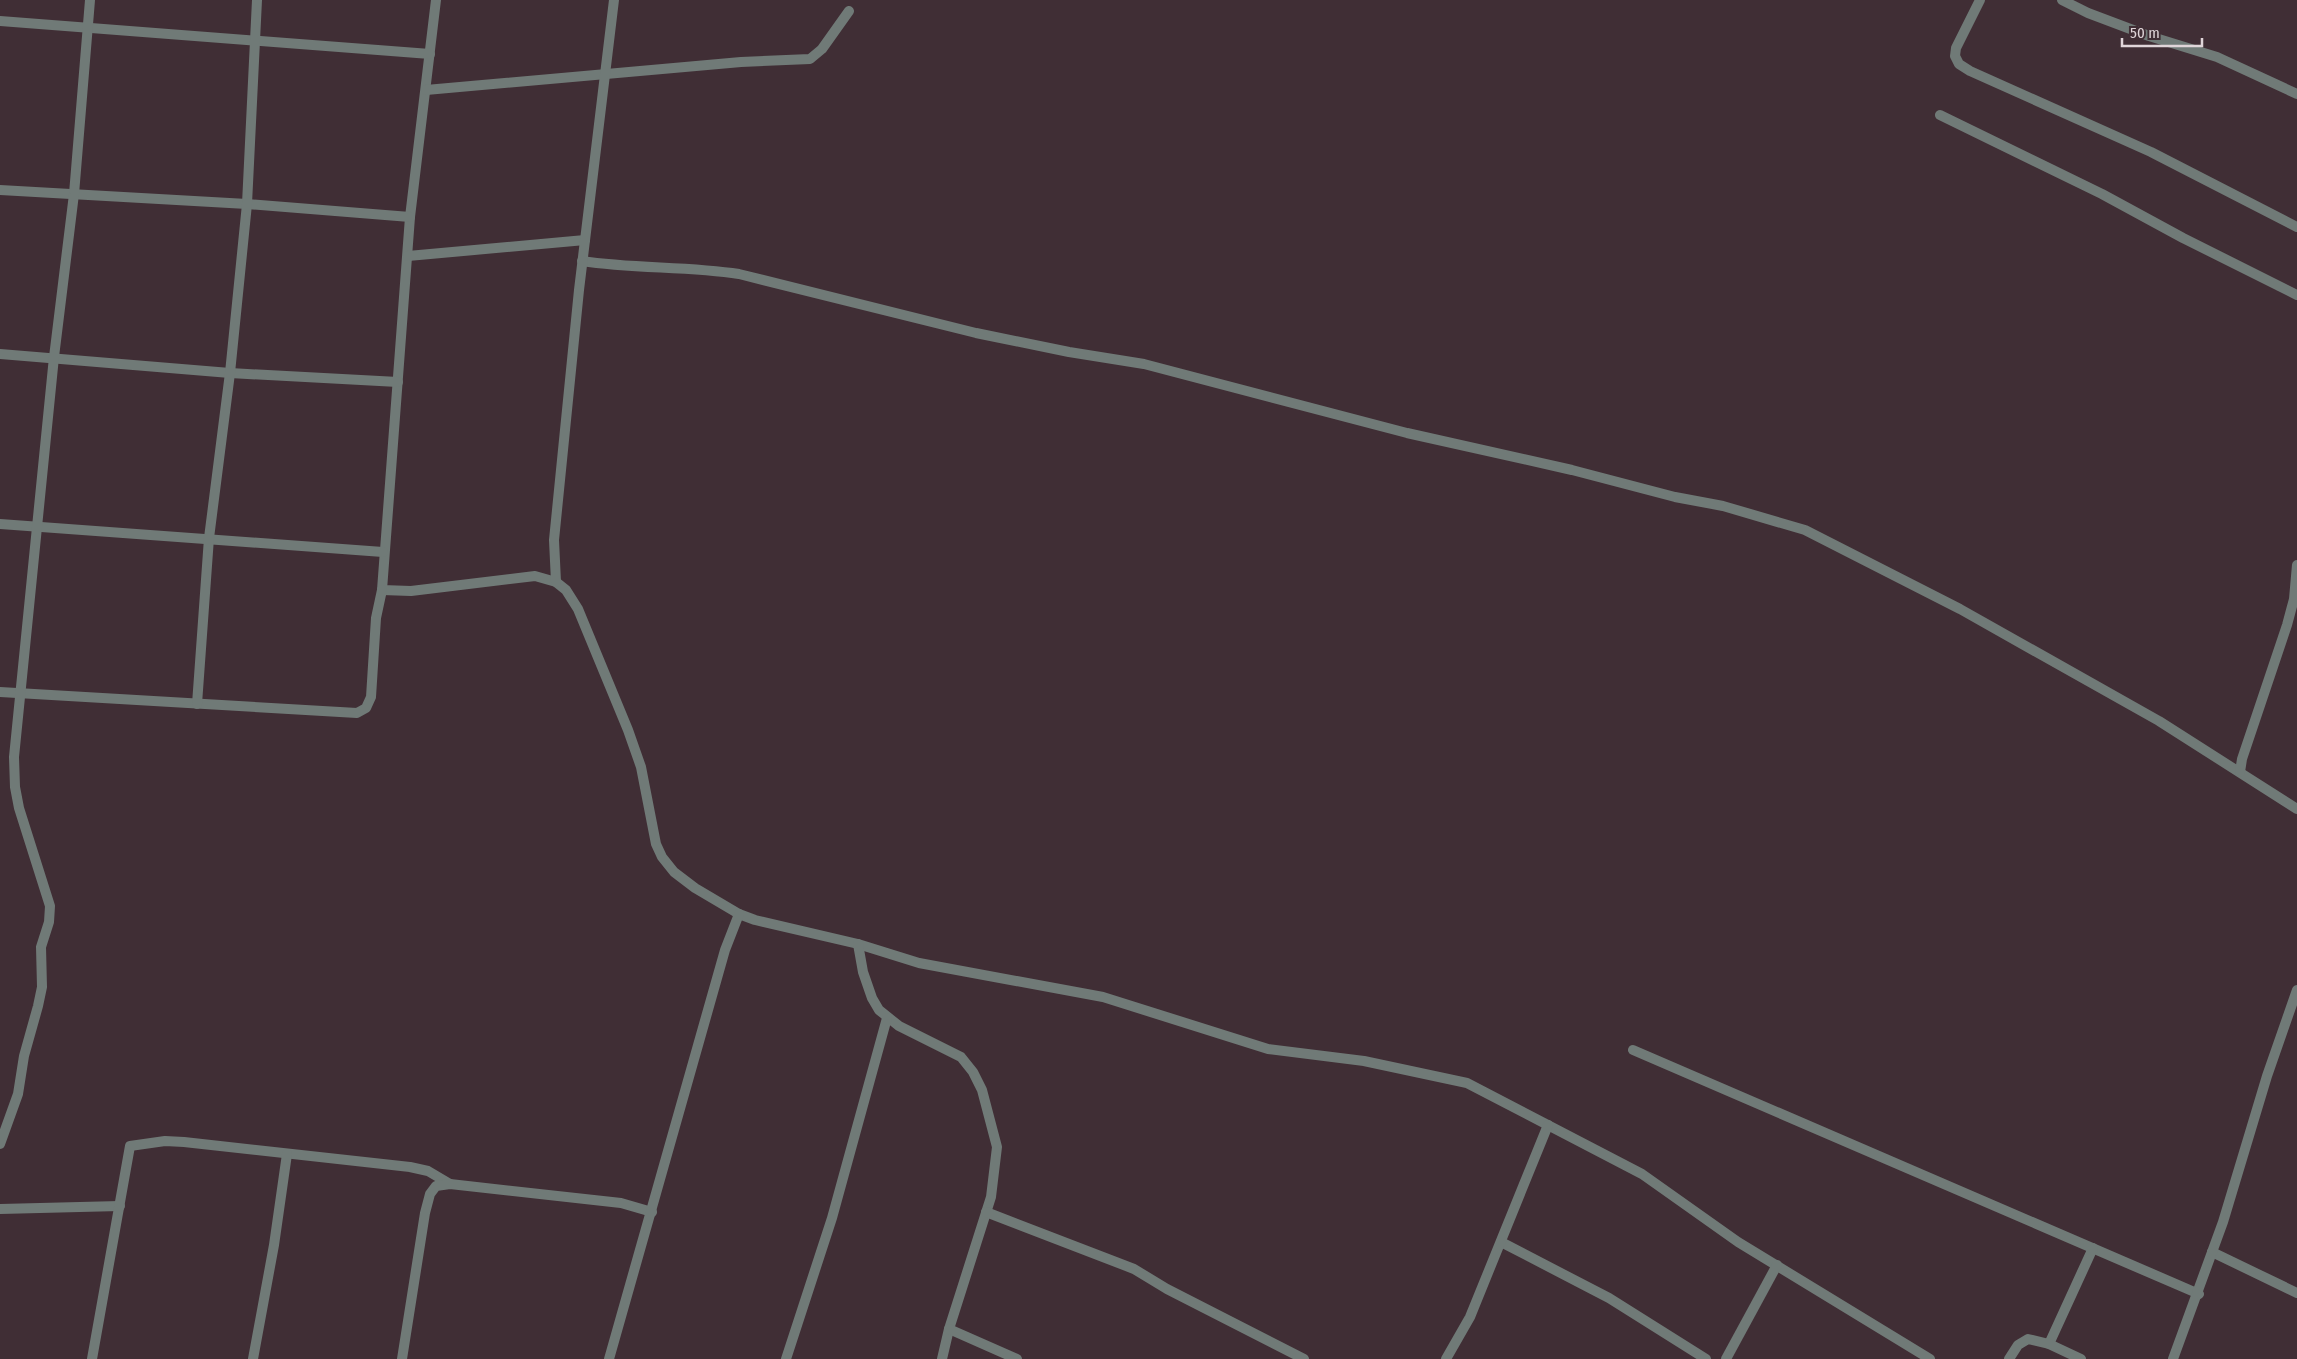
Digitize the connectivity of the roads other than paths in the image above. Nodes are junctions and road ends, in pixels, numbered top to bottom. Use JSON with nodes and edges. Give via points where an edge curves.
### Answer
{"nodes":[{"id":1,"x":90,"y":0,"type":"edge"},
{"id":2,"x":257,"y":0,"type":"edge"},
{"id":3,"x":436,"y":0,"type":"edge"},
{"id":4,"x":614,"y":0,"type":"edge"},
{"id":5,"x":1980,"y":0,"type":"edge"},
{"id":6,"x":2062,"y":0,"type":"edge"},
{"id":7,"x":849,"y":12,"type":"dead end"},
{"id":8,"x":0,"y":21,"type":"edge"},
{"id":9,"x":88,"y":27,"type":"junction"},
{"id":10,"x":254,"y":40,"type":"junction"},
{"id":11,"x":430,"y":54,"type":"junction"},
{"id":12,"x":605,"y":74,"type":"junction"},
{"id":13,"x":426,"y":90,"type":"junction"},
{"id":14,"x":2297,"y":94,"type":"edge"},
{"id":15,"x":1940,"y":115,"type":"dead end"},
{"id":16,"x":0,"y":190,"type":"edge"},
{"id":17,"x":74,"y":194,"type":"junction"},
{"id":18,"x":247,"y":204,"type":"junction"},
{"id":19,"x":410,"y":217,"type":"junction"},
{"id":20,"x":2297,"y":228,"type":"edge"},
{"id":21,"x":584,"y":240,"type":"junction"},
{"id":22,"x":408,"y":256,"type":"junction"},
{"id":23,"x":582,"y":261,"type":"junction"},
{"id":24,"x":2297,"y":295,"type":"edge"},
{"id":25,"x":0,"y":354,"type":"edge"},
{"id":26,"x":54,"y":357,"type":"junction"},
{"id":27,"x":230,"y":373,"type":"junction"},
{"id":28,"x":398,"y":382,"type":"junction"},
{"id":29,"x":0,"y":524,"type":"edge"},
{"id":30,"x":38,"y":526,"type":"junction"},
{"id":31,"x":210,"y":538,"type":"junction"},
{"id":32,"x":384,"y":552,"type":"junction"},
{"id":33,"x":2297,"y":565,"type":"edge"},
{"id":34,"x":556,"y":582,"type":"junction"},
{"id":35,"x":382,"y":590,"type":"junction"},
{"id":36,"x":0,"y":692,"type":"edge"},
{"id":37,"x":20,"y":693,"type":"junction"},
{"id":38,"x":197,"y":704,"type":"junction"},
{"id":39,"x":2240,"y":772,"type":"junction"},
{"id":40,"x":2297,"y":809,"type":"edge"},
{"id":41,"x":739,"y":914,"type":"junction"},
{"id":42,"x":858,"y":944,"type":"junction"},
{"id":43,"x":2297,"y":990,"type":"edge"},
{"id":44,"x":887,"y":1018,"type":"junction"},
{"id":45,"x":1633,"y":1050,"type":"dead end"},
{"id":46,"x":1548,"y":1125,"type":"junction"},
{"id":47,"x":0,"y":1144,"type":"edge"},
{"id":48,"x":287,"y":1154,"type":"junction"},
{"id":49,"x":450,"y":1184,"type":"junction"},
{"id":50,"x":120,"y":1206,"type":"junction"},
{"id":51,"x":0,"y":1209,"type":"edge"},
{"id":52,"x":652,"y":1212,"type":"junction"},
{"id":53,"x":986,"y":1212,"type":"junction"},
{"id":54,"x":1501,"y":1242,"type":"junction"},
{"id":55,"x":2093,"y":1248,"type":"junction"},
{"id":56,"x":2212,"y":1252,"type":"junction"},
{"id":57,"x":1777,"y":1265,"type":"junction"},
{"id":58,"x":2297,"y":1293,"type":"edge"},
{"id":59,"x":2199,"y":1294,"type":"junction"},
{"id":60,"x":949,"y":1329,"type":"junction"},
{"id":61,"x":2049,"y":1344,"type":"junction"},
{"id":62,"x":92,"y":1359,"type":"edge"},
{"id":63,"x":253,"y":1359,"type":"edge"},
{"id":64,"x":402,"y":1359,"type":"edge"},
{"id":65,"x":609,"y":1359,"type":"edge"},
{"id":66,"x":786,"y":1359,"type":"edge"},
{"id":67,"x":942,"y":1359,"type":"edge"},
{"id":68,"x":1017,"y":1359,"type":"edge"},
{"id":69,"x":1304,"y":1359,"type":"edge"},
{"id":70,"x":1446,"y":1359,"type":"edge"},
{"id":71,"x":1706,"y":1359,"type":"edge"},
{"id":72,"x":1726,"y":1359,"type":"edge"},
{"id":73,"x":1930,"y":1359,"type":"edge"},
{"id":74,"x":2009,"y":1359,"type":"edge"},
{"id":75,"x":2081,"y":1359,"type":"edge"},
{"id":76,"x":2173,"y":1359,"type":"edge"}],
"edges":[{"from":1,"to":9,"type":"street"},
{"from":2,"to":10,"type":"street"},
{"from":3,"to":11,"type":"street"},
{"from":4,"to":12,"type":"street"},
{"from":5,"to":20,"type":"street","via":[[1956,48],[1959,64],[2151,152]]},
{"from":6,"to":14,"type":"street","via":[[2149,36],[2217,57]]},
{"from":7,"to":12,"type":"street","via":[[822,50],[810,58]]},
{"from":8,"to":9,"type":"street"},
{"from":9,"to":10,"type":"street"},
{"from":9,"to":17,"type":"street"},
{"from":10,"to":11,"type":"street"},
{"from":10,"to":18,"type":"street"},
{"from":11,"to":13,"type":"street"},
{"from":12,"to":13,"type":"street"},
{"from":12,"to":21,"type":"street"},
{"from":13,"to":19,"type":"street"},
{"from":15,"to":24,"type":"street"},
{"from":16,"to":17,"type":"street"},
{"from":17,"to":18,"type":"street"},
{"from":17,"to":26,"type":"street"},
{"from":18,"to":19,"type":"street"},
{"from":18,"to":27,"type":"street"},
{"from":19,"to":22,"type":"street"},
{"from":21,"to":22,"type":"street"},
{"from":21,"to":23,"type":"street"},
{"from":22,"to":28,"type":"street"},
{"from":23,"to":34,"type":"street","via":[[554,540]]},
{"from":23,"to":39,"type":"street","via":[[739,274],[976,333],[1144,364],[1407,433],[1723,506],[1792,526],[1834,543],[2005,634],[2159,721]]},
{"from":25,"to":26,"type":"street"},
{"from":26,"to":27,"type":"street"},
{"from":26,"to":30,"type":"street"},
{"from":27,"to":28,"type":"street"},
{"from":27,"to":31,"type":"street"},
{"from":28,"to":32,"type":"street"},
{"from":29,"to":30,"type":"street"},
{"from":30,"to":31,"type":"street"},
{"from":30,"to":37,"type":"street"},
{"from":31,"to":32,"type":"street"},
{"from":31,"to":38,"type":"street"},
{"from":32,"to":35,"type":"street"},
{"from":33,"to":39,"type":"street","via":[[2288,625]]},
{"from":34,"to":35,"type":"street","via":[[525,576],[411,591]]},
{"from":34,"to":41,"type":"street","via":[[566,590],[578,609],[628,730],[641,767],[656,844],[662,857],[674,872],[695,888]]},
{"from":35,"to":38,"type":"street","via":[[376,618],[371,696],[362,712],[351,714]]},
{"from":36,"to":37,"type":"street"},
{"from":37,"to":38,"type":"street"},
{"from":37,"to":47,"type":"street","via":[[14,748],[15,787],[26,834],[50,906],[41,947],[42,987],[15,1102]]},
{"from":39,"to":40,"type":"street"},
{"from":41,"to":42,"type":"street"},
{"from":41,"to":52,"type":"street"},
{"from":42,"to":44,"type":"street","via":[[872,998]]},
{"from":42,"to":46,"type":"street","via":[[919,963],[1103,997],[1268,1049],[1364,1061],[1467,1083]]},
{"from":43,"to":56,"type":"street"},
{"from":44,"to":53,"type":"street","via":[[961,1057],[973,1072],[982,1090],[997,1147],[996,1172]]},
{"from":44,"to":66,"type":"street","via":[[832,1218]]},
{"from":45,"to":55,"type":"street"},
{"from":46,"to":54,"type":"street"},
{"from":46,"to":57,"type":"street","via":[[1642,1174],[1710,1224]]},
{"from":48,"to":49,"type":"street","via":[[410,1167],[428,1171]]},
{"from":48,"to":50,"type":"street","via":[[165,1141],[130,1146]]},
{"from":48,"to":63,"type":"street"},
{"from":49,"to":52,"type":"street","via":[[621,1203]]},
{"from":49,"to":64,"type":"street","via":[[436,1186],[428,1201]]},
{"from":50,"to":51,"type":"street"},
{"from":50,"to":62,"type":"street"},
{"from":52,"to":65,"type":"street"},
{"from":53,"to":60,"type":"street"},
{"from":53,"to":69,"type":"street","via":[[1134,1269]]},
{"from":54,"to":70,"type":"street","via":[[1470,1317]]},
{"from":54,"to":71,"type":"street","via":[[1609,1298]]},
{"from":55,"to":59,"type":"street"},
{"from":55,"to":61,"type":"street"},
{"from":56,"to":58,"type":"street"},
{"from":56,"to":59,"type":"street"},
{"from":57,"to":72,"type":"street"},
{"from":57,"to":73,"type":"street"},
{"from":59,"to":76,"type":"street"},
{"from":60,"to":67,"type":"street"},
{"from":60,"to":68,"type":"street"},
{"from":61,"to":74,"type":"street","via":[[2028,1339],[2018,1345]]},
{"from":61,"to":75,"type":"street"}]}
